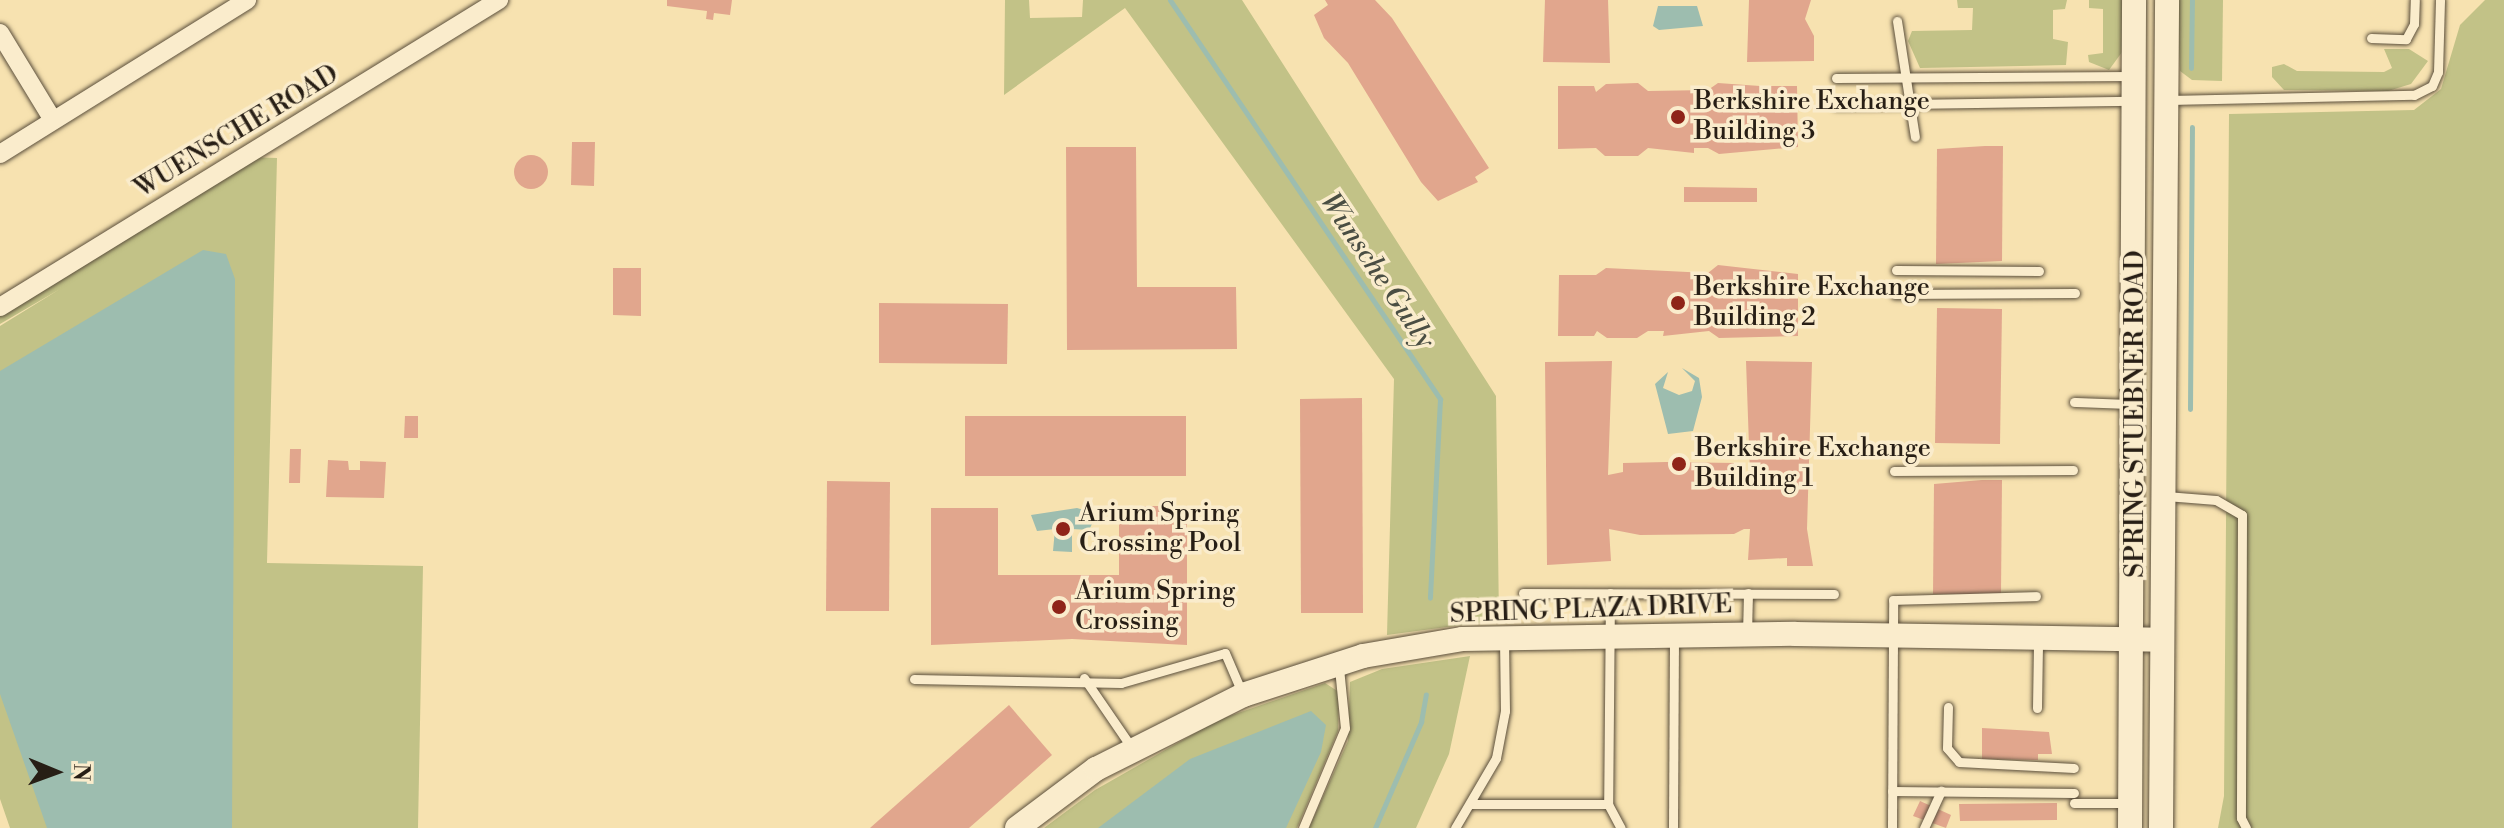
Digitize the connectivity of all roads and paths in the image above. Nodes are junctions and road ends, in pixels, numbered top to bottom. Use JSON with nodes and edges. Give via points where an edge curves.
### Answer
{"nodes":[{"id":1,"x":247,"y":0,"type":"edge"},
{"id":2,"x":499,"y":0,"type":"edge"},
{"id":3,"x":2134,"y":0,"type":"edge"},
{"id":4,"x":2167,"y":0,"type":"edge"},
{"id":5,"x":2415,"y":0,"type":"edge"},
{"id":6,"x":2440,"y":0,"type":"edge"},
{"id":7,"x":1897,"y":21,"type":"dead end"},
{"id":8,"x":0,"y":33,"type":"edge"},
{"id":9,"x":2371,"y":38,"type":"dead end"},
{"id":10,"x":2134,"y":76,"type":"junction"},
{"id":11,"x":1907,"y":77,"type":"junction"},
{"id":12,"x":1836,"y":78,"type":"dead end"},
{"id":13,"x":2166,"y":100,"type":"junction"},
{"id":14,"x":2134,"y":101,"type":"junction"},
{"id":15,"x":1909,"y":104,"type":"junction"},
{"id":16,"x":1836,"y":105,"type":"dead end"},
{"id":17,"x":53,"y":120,"type":"junction"},
{"id":18,"x":1915,"y":137,"type":"dead end"},
{"id":19,"x":0,"y":154,"type":"edge"},
{"id":20,"x":1896,"y":270,"type":"dead end"},
{"id":21,"x":2039,"y":271,"type":"dead end"},
{"id":22,"x":2075,"y":293,"type":"dead end"},
{"id":23,"x":1895,"y":294,"type":"dead end"},
{"id":24,"x":0,"y":307,"type":"edge"},
{"id":25,"x":2074,"y":402,"type":"dead end"},
{"id":26,"x":2132,"y":404,"type":"junction"},
{"id":27,"x":2073,"y":470,"type":"dead end"},
{"id":28,"x":1894,"y":471,"type":"dead end"},
{"id":29,"x":2163,"y":496,"type":"junction"},
{"id":30,"x":1523,"y":593,"type":"dead end"},
{"id":31,"x":1610,"y":593,"type":"junction"},
{"id":32,"x":1748,"y":593,"type":"junction"},
{"id":33,"x":1834,"y":594,"type":"dead end"},
{"id":34,"x":2036,"y":596,"type":"dead end"},
{"id":35,"x":1674,"y":634,"type":"junction"},
{"id":36,"x":1747,"y":634,"type":"junction"},
{"id":37,"x":1610,"y":635,"type":"junction"},
{"id":38,"x":1892,"y":635,"type":"junction"},
{"id":39,"x":1504,"y":637,"type":"junction"},
{"id":40,"x":2038,"y":637,"type":"junction"},
{"id":41,"x":2131,"y":639,"type":"junction"},
{"id":42,"x":2162,"y":640,"type":"junction"},
{"id":43,"x":1338,"y":664,"type":"junction"},
{"id":44,"x":1084,"y":678,"type":"junction"},
{"id":45,"x":914,"y":679,"type":"dead end"},
{"id":46,"x":1243,"y":695,"type":"junction"},
{"id":47,"x":1948,"y":707,"type":"dead end"},
{"id":48,"x":2037,"y":708,"type":"dead end"},
{"id":49,"x":1132,"y":748,"type":"junction"},
{"id":50,"x":2074,"y":768,"type":"dead end"},
{"id":51,"x":1892,"y":791,"type":"junction"},
{"id":52,"x":1941,"y":791,"type":"junction"},
{"id":53,"x":2130,"y":803,"type":"junction"},
{"id":54,"x":1472,"y":804,"type":"junction"},
{"id":55,"x":1608,"y":804,"type":"junction"},
{"id":56,"x":1017,"y":828,"type":"edge"},
{"id":57,"x":1303,"y":828,"type":"edge"},
{"id":58,"x":1455,"y":828,"type":"edge"},
{"id":59,"x":1621,"y":828,"type":"edge"},
{"id":60,"x":1673,"y":828,"type":"edge"},
{"id":61,"x":1892,"y":828,"type":"edge"},
{"id":62,"x":1924,"y":828,"type":"edge"},
{"id":63,"x":2130,"y":828,"type":"edge"},
{"id":64,"x":2161,"y":828,"type":"edge"},
{"id":65,"x":2246,"y":828,"type":"edge"}],
"edges":[{"from":1,"to":17,"type":"street"},
{"from":2,"to":24,"type":"street","name":"WUENSCHE ROAD"},
{"from":3,"to":10,"type":"main road","name":"SPRING STUEBNER ROAD"},
{"from":4,"to":13,"type":"main road","name":"SPRING STUEBNER ROAD"},
{"from":5,"to":9,"type":"lane","via":[[2414,24],[2406,39]]},
{"from":6,"to":13,"type":"lane","via":[[2438,72],[2432,86],[2414,95]]},
{"from":7,"to":11,"type":"lane"},
{"from":8,"to":17,"type":"street"},
{"from":10,"to":11,"type":"lane"},
{"from":10,"to":13,"type":"main road"},
{"from":10,"to":14,"type":"main road","name":"SPRING STUEBNER ROAD"},
{"from":11,"to":12,"type":"lane"},
{"from":11,"to":15,"type":"lane"},
{"from":13,"to":14,"type":"main road"},
{"from":13,"to":29,"type":"main road","name":"SPRING STUEBNER ROAD"},
{"from":14,"to":15,"type":"lane"},
{"from":14,"to":26,"type":"main road","name":"SPRING STUEBNER ROAD"},
{"from":15,"to":16,"type":"lane"},
{"from":15,"to":18,"type":"lane"},
{"from":17,"to":19,"type":"street"},
{"from":20,"to":21,"type":"lane"},
{"from":22,"to":23,"type":"lane"},
{"from":25,"to":26,"type":"lane"},
{"from":26,"to":41,"type":"main road","name":"SPRING STUEBNER ROAD"},
{"from":27,"to":28,"type":"lane"},
{"from":29,"to":42,"type":"main road","name":"SPRING STUEBNER ROAD"},
{"from":29,"to":65,"type":"lane","via":[[2216,500],[2242,515],[2241,818]]},
{"from":30,"to":31,"type":"lane"},
{"from":31,"to":32,"type":"lane"},
{"from":31,"to":37,"type":"lane"},
{"from":32,"to":33,"type":"lane"},
{"from":32,"to":36,"type":"lane"},
{"from":34,"to":38,"type":"lane","via":[[1893,600]]},
{"from":35,"to":36,"type":"main road","name":"SPRING PLAZA DRIVE"},
{"from":35,"to":37,"type":"main road","name":"SPRING PLAZA DRIVE"},
{"from":35,"to":60,"type":"lane"},
{"from":36,"to":38,"type":"main road","name":"SPRING PLAZA DRIVE"},
{"from":37,"to":39,"type":"main road","name":"SPRING PLAZA DRIVE"},
{"from":37,"to":55,"type":"lane"},
{"from":38,"to":40,"type":"main road","name":"SPRING PLAZA DRIVE"},
{"from":38,"to":51,"type":"lane"},
{"from":39,"to":43,"type":"main road","name":"SPRING PLAZA DRIVE","via":[[1462,639]]},
{"from":39,"to":54,"type":"lane","via":[[1505,711],[1496,758]]},
{"from":40,"to":41,"type":"main road","name":"SPRING PLAZA DRIVE"},
{"from":40,"to":48,"type":"lane"},
{"from":41,"to":42,"type":"main road","name":"SPRING PLAZA DRIVE"},
{"from":41,"to":53,"type":"main road","name":"SPRING STUEBNER ROAD"},
{"from":42,"to":64,"type":"main road","name":"SPRING STUEBNER ROAD"},
{"from":43,"to":46,"type":"main road","name":"SPRING PLAZA DRIVE"},
{"from":43,"to":57,"type":"lane","via":[[1345,728]]},
{"from":44,"to":45,"type":"lane"},
{"from":44,"to":46,"type":"lane","via":[[1121,683],[1225,653]]},
{"from":44,"to":49,"type":"lane"},
{"from":46,"to":49,"type":"main road","name":"SPRING PLAZA DRIVE"},
{"from":47,"to":50,"type":"lane","via":[[1947,748],[1959,762]]},
{"from":49,"to":56,"type":"main road","name":"SPRING PLAZA DRIVE"},
{"from":51,"to":52,"type":"lane"},
{"from":51,"to":61,"type":"lane"},
{"from":52,"to":53,"type":"lane"},
{"from":52,"to":62,"type":"lane"},
{"from":53,"to":63,"type":"main road","name":"SPRING STUEBNER ROAD"},
{"from":54,"to":55,"type":"lane"},
{"from":54,"to":58,"type":"lane"},
{"from":55,"to":59,"type":"lane"}]}
